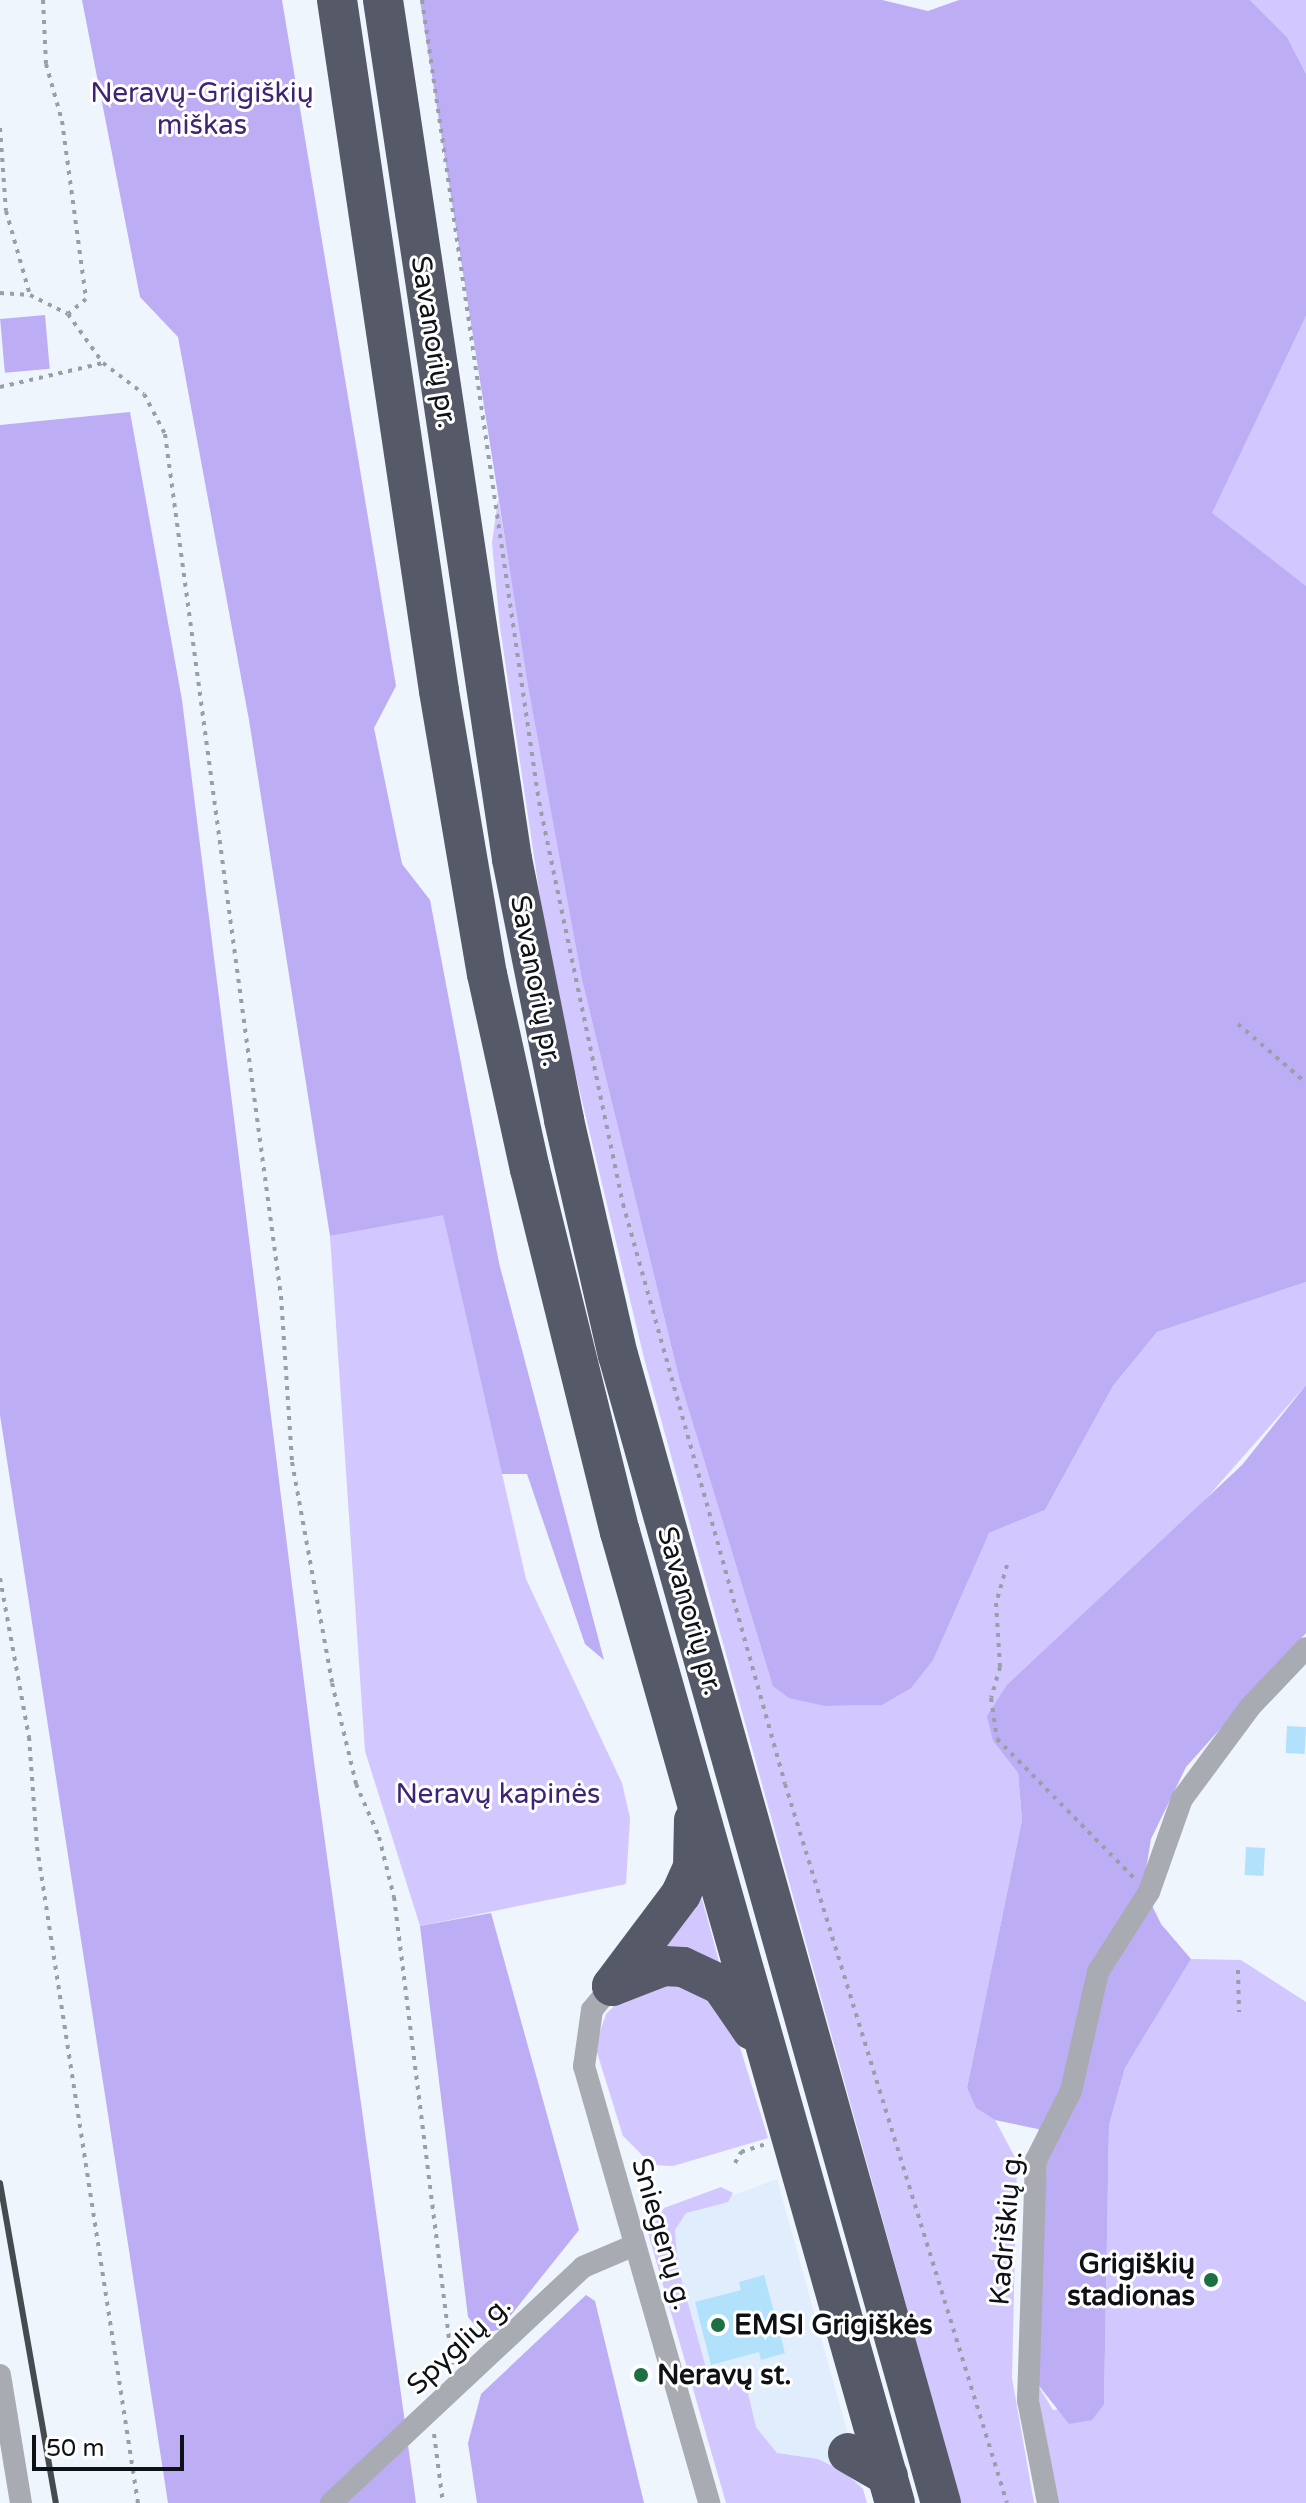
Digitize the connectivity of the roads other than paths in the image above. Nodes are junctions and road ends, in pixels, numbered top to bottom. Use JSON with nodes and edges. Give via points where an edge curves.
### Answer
{"nodes":[{"id":1,"x":337,"y":0,"type":"edge"},
{"id":2,"x":383,"y":0,"type":"edge"},
{"id":3,"x":407,"y":0,"type":"edge"},
{"id":4,"x":512,"y":859,"type":"junction"},
{"id":5,"x":1306,"y":1648,"type":"edge"},
{"id":6,"x":694,"y":1788,"type":"junction"},
{"id":7,"x":612,"y":1986,"type":"junction"},
{"id":8,"x":776,"y":2076,"type":"junction"},
{"id":9,"x":635,"y":2245,"type":"junction"},
{"id":10,"x":0,"y":2375,"type":"edge"},
{"id":11,"x":848,"y":2453,"type":"dead end"},
{"id":12,"x":891,"y":2489,"type":"edge"},
{"id":13,"x":21,"y":2503,"type":"edge"},
{"id":14,"x":331,"y":2503,"type":"edge"},
{"id":15,"x":709,"y":2503,"type":"edge"},
{"id":16,"x":941,"y":2503,"type":"edge"},
{"id":17,"x":1048,"y":2503,"type":"edge"}],
"edges":[{"from":1,"to":6,"type":"highway","name":"Savanorių pr.","via":[[439,691],[487,974],[620,1532]]},
{"from":2,"to":4,"type":"highway","name":"Savanorių pr."},
{"from":3,"to":4,"type":"highway","via":[[457,359]]},
{"from":4,"to":16,"type":"highway","name":"Savanorių pr.","via":[[618,1355]]},
{"from":5,"to":17,"type":"street","name":"Kadriškių g.","via":[[1250,1707],[1182,1799],[1149,1892],[1098,1972],[1071,2091],[1036,2160],[1028,2400]]},
{"from":6,"to":7,"type":"highway","via":[[693,1867],[681,1894]]},
{"from":6,"to":8,"type":"highway","name":"Savanorių pr."},
{"from":7,"to":8,"type":"highway","via":[[664,1966],[704,1974],[721,1985]]},
{"from":7,"to":9,"type":"street","name":"Sniegenų g.","via":[[592,2010],[584,2066]]},
{"from":8,"to":12,"type":"highway","name":"Savanorių pr."},
{"from":9,"to":14,"type":"street","name":"Spyglių g.","via":[[583,2267]]},
{"from":9,"to":15,"type":"street","name":"Sniegenų g."},
{"from":10,"to":13,"type":"street"},
{"from":11,"to":12,"type":"highway"}]}
